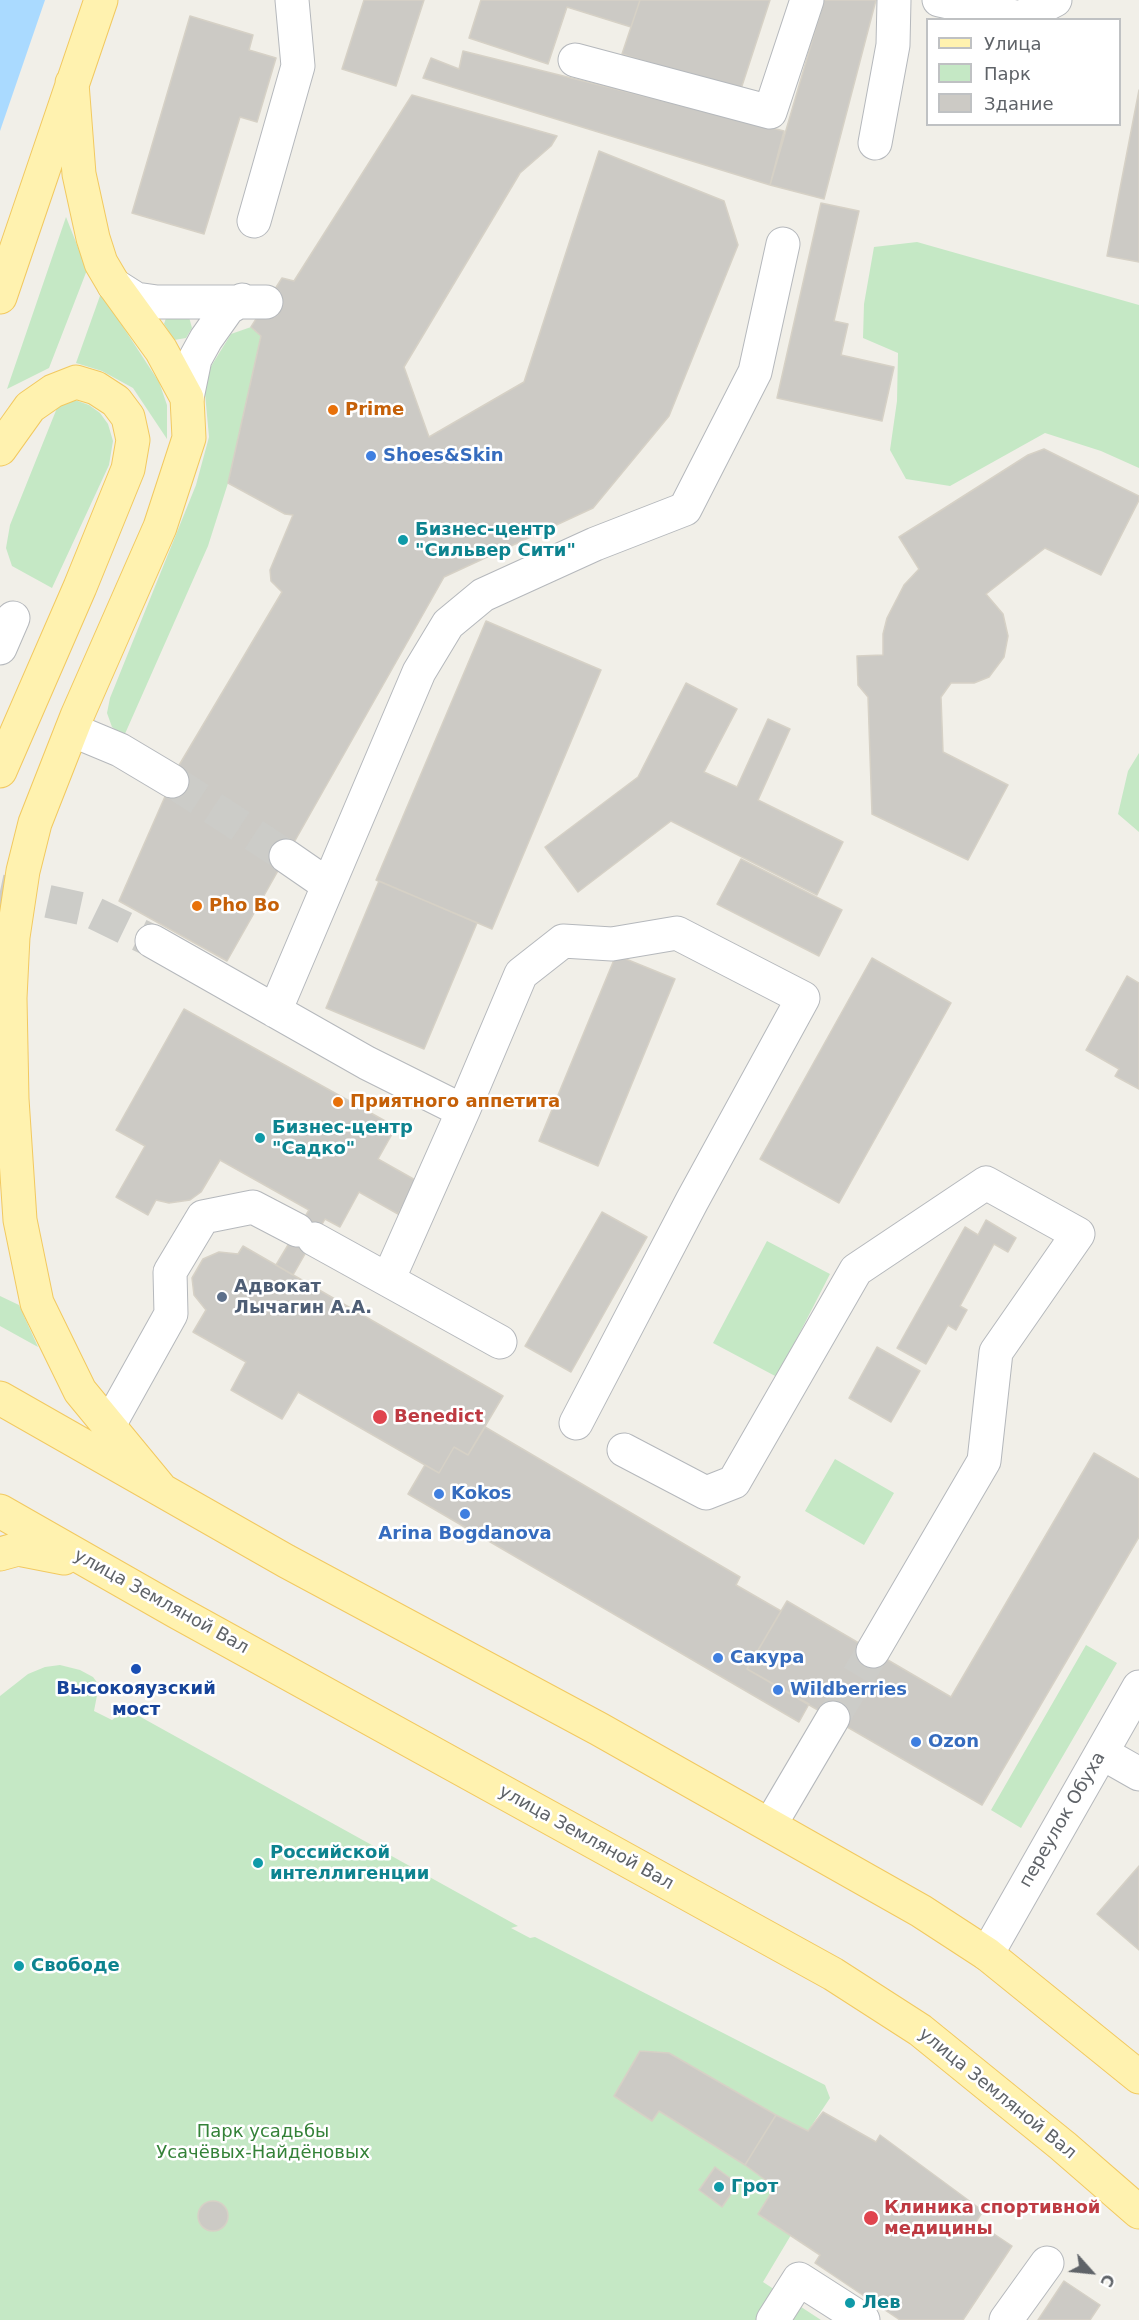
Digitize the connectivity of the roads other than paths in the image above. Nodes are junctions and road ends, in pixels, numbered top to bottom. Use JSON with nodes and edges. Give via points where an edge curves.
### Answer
{"nodes":[{"id":1,"x":101,"y":0,"type":"edge"},
{"id":2,"x":292,"y":0,"type":"edge"},
{"id":3,"x":807,"y":0,"type":"edge"},
{"id":4,"x":895,"y":0,"type":"edge"},
{"id":5,"x":939,"y":0,"type":"edge"},
{"id":6,"x":1055,"y":0,"type":"edge"},
{"id":7,"x":575,"y":60,"type":"dead end"},
{"id":8,"x":72,"y":83,"type":"junction"},
{"id":9,"x":875,"y":143,"type":"dead end"},
{"id":10,"x":254,"y":221,"type":"dead end"},
{"id":11,"x":783,"y":244,"type":"dead end"},
{"id":12,"x":114,"y":285,"type":"junction"},
{"id":13,"x":0,"y":297,"type":"edge"},
{"id":14,"x":187,"y":398,"type":"junction"},
{"id":15,"x":0,"y":449,"type":"edge"},
{"id":16,"x":13,"y":618,"type":"dead end"},
{"id":17,"x":0,"y":648,"type":"edge"},
{"id":18,"x":72,"y":730,"type":"junction"},
{"id":19,"x":0,"y":771,"type":"edge"},
{"id":20,"x":172,"y":781,"type":"tunnel mouth"},
{"id":21,"x":286,"y":856,"type":"tunnel mouth"},
{"id":22,"x":328,"y":885,"type":"junction"},
{"id":23,"x":153,"y":941,"type":"tunnel mouth"},
{"id":24,"x":275,"y":1011,"type":"junction"},
{"id":25,"x":463,"y":1111,"type":"junction"},
{"id":26,"x":388,"y":1280,"type":"junction"},
{"id":27,"x":500,"y":1342,"type":"dead end"},
{"id":28,"x":0,"y":1398,"type":"edge"},
{"id":29,"x":576,"y":1424,"type":"dead end"},
{"id":30,"x":108,"y":1427,"type":"junction"},
{"id":31,"x":624,"y":1450,"type":"dead end"},
{"id":32,"x":160,"y":1488,"type":"junction"},
{"id":33,"x":0,"y":1511,"type":"edge"},
{"id":34,"x":0,"y":1554,"type":"edge"},
{"id":35,"x":98,"y":1568,"type":"junction"},
{"id":36,"x":873,"y":1651,"type":"tunnel mouth"},
{"id":37,"x":1139,"y":1687,"type":"edge"},
{"id":38,"x":833,"y":1718,"type":"tunnel mouth"},
{"id":39,"x":1102,"y":1753,"type":"junction"},
{"id":40,"x":1139,"y":1774,"type":"edge"},
{"id":41,"x":770,"y":1825,"type":"junction"},
{"id":42,"x":987,"y":1954,"type":"junction"},
{"id":43,"x":1139,"y":2077,"type":"edge"},
{"id":44,"x":1139,"y":2212,"type":"edge"},
{"id":45,"x":1047,"y":2263,"type":"dead end"},
{"id":46,"x":773,"y":2320,"type":"edge"},
{"id":47,"x":863,"y":2320,"type":"edge"},
{"id":48,"x":1006,"y":2320,"type":"edge"}],
"edges":[{"from":1,"to":8,"type":"main road"},
{"from":2,"to":10,"type":"street","via":[[298,66]]},
{"from":3,"to":7,"type":"street","via":[[770,112]]},
{"from":4,"to":9,"type":"street","via":[[893,45]]},
{"from":5,"to":6,"type":"street","via":[[1020,18]]},
{"from":8,"to":12,"type":"main road","via":[[79,174],[93,238]]},
{"from":8,"to":13,"type":"main road"},
{"from":11,"to":22,"type":"street","via":[[755,372],[685,509],[595,544],[483,595],[448,624],[419,672]]},
{"from":12,"to":14,"type":"main road","via":[[161,350]]},
{"from":12,"to":14,"type":"street","via":[[136,298],[157,302],[254,301],[228,308],[206,339],[195,359]]},
{"from":14,"to":18,"type":"main road","via":[[189,438],[177,480]]},
{"from":15,"to":19,"type":"main road","via":[[30,407],[53,391],[76,382],[96,388],[116,401],[128,417],[133,440],[128,469]]},
{"from":16,"to":17,"type":"street"},
{"from":18,"to":20,"type":"street","via":[[120,750]]},
{"from":18,"to":30,"type":"main road","via":[[35,823],[23,871],[10,988],[12,1099],[20,1220],[37,1303],[80,1391]]},
{"from":21,"to":22,"type":"street"},
{"from":22,"to":24,"type":"street"},
{"from":23,"to":24,"type":"street"},
{"from":24,"to":25,"type":"street"},
{"from":25,"to":26,"type":"street"},
{"from":25,"to":29,"type":"street","via":[[521,974],[563,941],[612,944],[677,933],[803,998]]},
{"from":26,"to":27,"type":"street"},
{"from":26,"to":30,"type":"street","via":[[253,1207],[203,1217],[170,1272],[171,1314]]},
{"from":28,"to":32,"type":"main road"},
{"from":30,"to":32,"type":"main road"},
{"from":31,"to":36,"type":"street","via":[[706,1493],[734,1482],[856,1270],[986,1183],[1078,1234],[996,1352],[984,1461]]},
{"from":32,"to":41,"type":"main road"},
{"from":33,"to":35,"type":"main road","name":"улица Земляной Вал"},
{"from":34,"to":35,"type":"main road","via":[[18,1550],[47,1553]]},
{"from":35,"to":44,"type":"main road","name":"улица Земляной Вал","via":[[833,1974],[929,2037]]},
{"from":37,"to":39,"type":"street","name":"переулок Обуха"},
{"from":38,"to":41,"type":"street"},
{"from":39,"to":40,"type":"street"},
{"from":39,"to":42,"type":"street","name":"переулок Обуха"},
{"from":41,"to":42,"type":"main road","via":[[921,1911]]},
{"from":42,"to":43,"type":"main road"},
{"from":45,"to":48,"type":"street"},
{"from":46,"to":47,"type":"street","via":[[799,2279]]}]}
